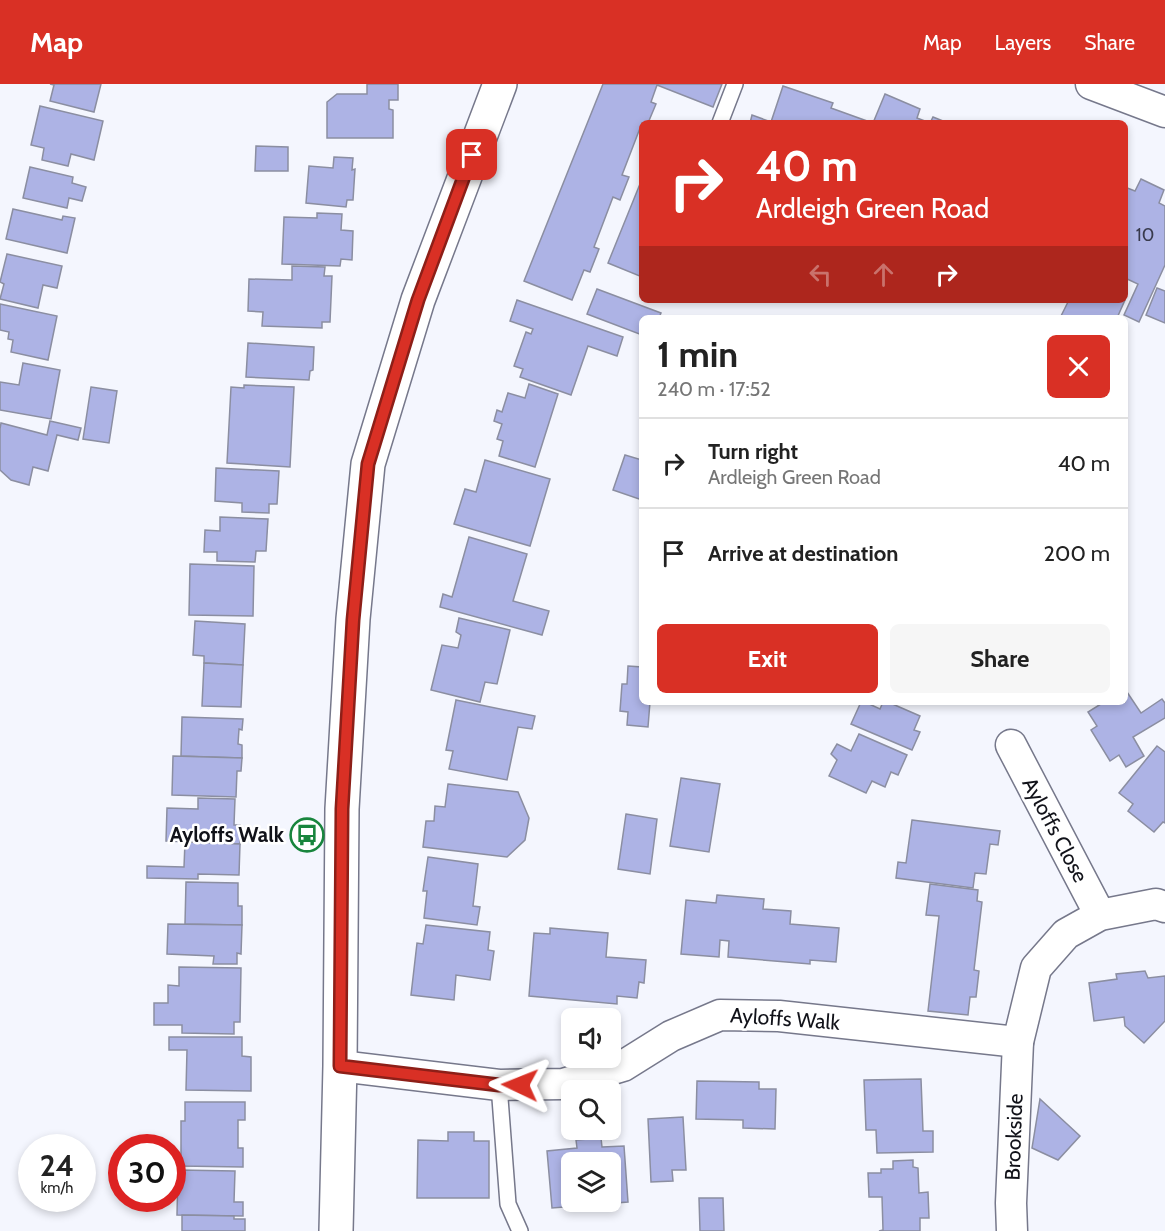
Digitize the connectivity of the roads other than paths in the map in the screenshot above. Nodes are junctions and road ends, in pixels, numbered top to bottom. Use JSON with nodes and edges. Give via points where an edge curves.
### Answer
{"nodes":[{"id":1,"x":500,"y":84,"type":"edge"},
{"id":2,"x":735,"y":84,"type":"edge"},
{"id":3,"x":1092,"y":84,"type":"edge"},
{"id":4,"x":1165,"y":112,"type":"edge"},
{"id":5,"x":721,"y":120,"type":"edge"},
{"id":6,"x":1011,"y":745,"type":"dead end"},
{"id":7,"x":1165,"y":907,"type":"edge"},
{"id":8,"x":1100,"y":915,"type":"junction"},
{"id":9,"x":1018,"y":1042,"type":"junction"},
{"id":10,"x":340,"y":1066,"type":"junction"},
{"id":11,"x":499,"y":1085,"type":"junction"},
{"id":12,"x":336,"y":1231,"type":"edge"},
{"id":13,"x":520,"y":1231,"type":"edge"},
{"id":14,"x":1012,"y":1231,"type":"edge"}],
"edges":[{"from":1,"to":10,"type":"street","via":[[418,300],[368,464],[353,620],[342,809]]},
{"from":2,"to":5,"type":"lane"},
{"from":3,"to":4,"type":"street"},
{"from":6,"to":8,"type":"street","name":"Ayloffs Close"},
{"from":7,"to":8,"type":"street","via":[[1156,904]]},
{"from":8,"to":9,"type":"street","via":[[1066,934],[1036,968]]},
{"from":9,"to":11,"type":"street","name":"Ayloffs Walk","via":[[779,1016],[720,1015],[671,1036],[623,1065],[573,1081]]},
{"from":9,"to":14,"type":"street","name":"Brookside"},
{"from":10,"to":11,"type":"street","name":"Ayloffs Walk"},
{"from":10,"to":12,"type":"street"},
{"from":11,"to":13,"type":"lane","via":[[508,1204]]}]}
